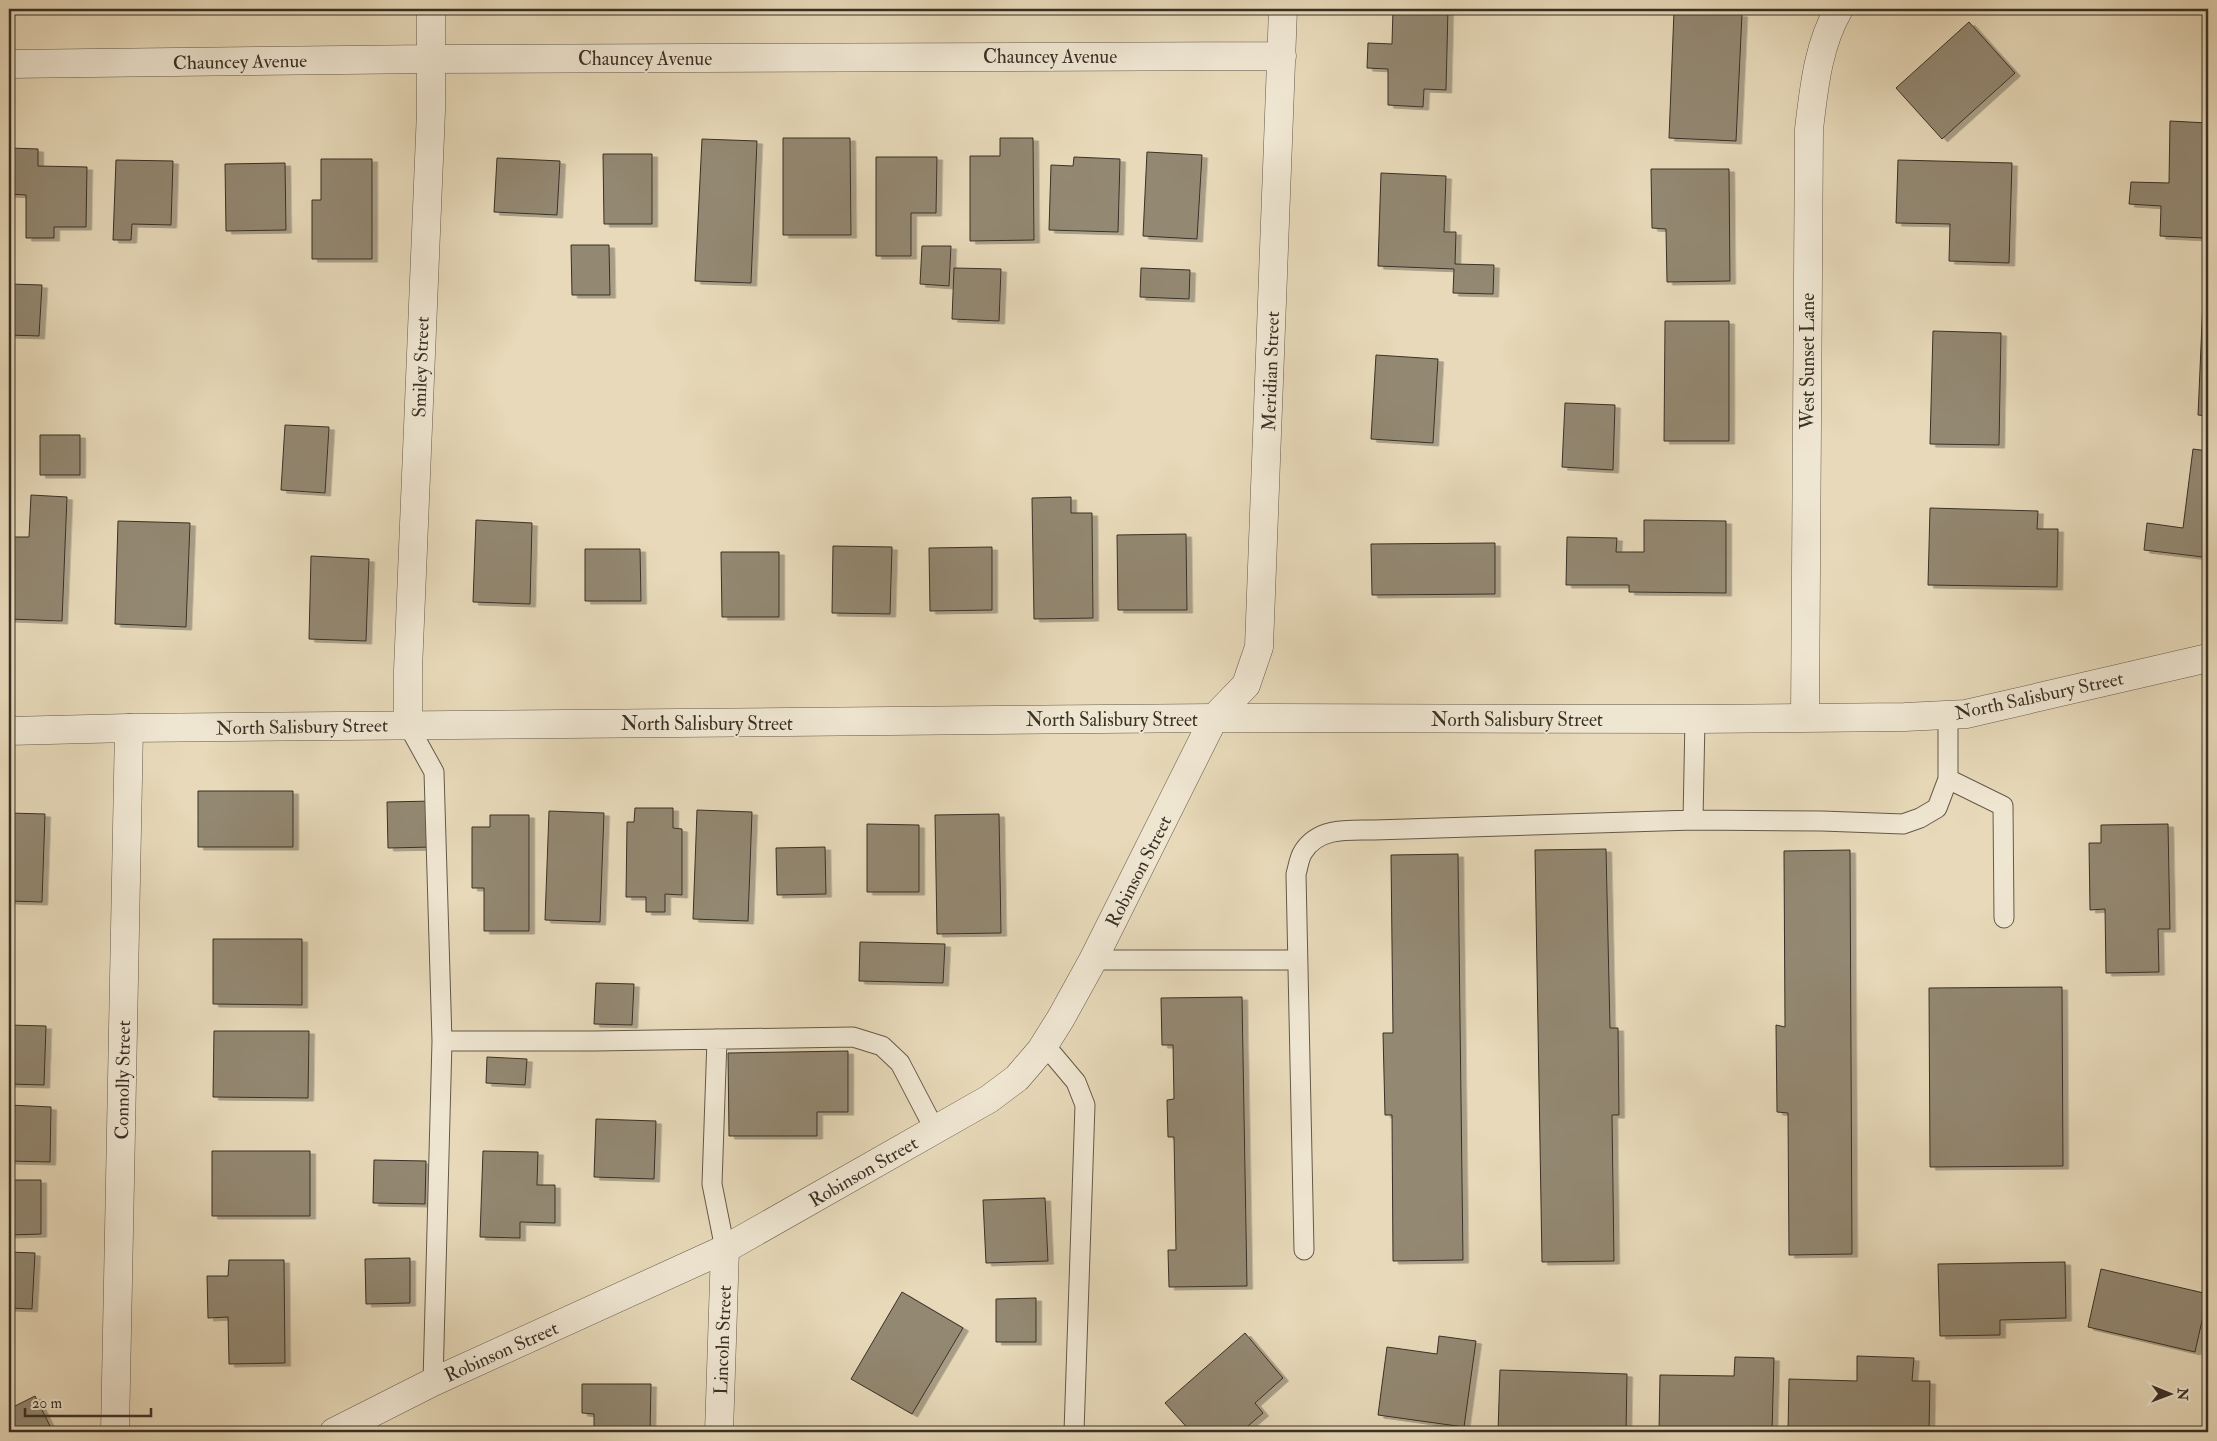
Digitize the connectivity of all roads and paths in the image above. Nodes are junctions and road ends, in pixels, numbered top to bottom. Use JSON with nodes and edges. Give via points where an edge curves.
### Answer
{"nodes":[{"id":1,"x":431,"y":9,"type":"edge"},
{"id":2,"x":1284,"y":9,"type":"edge"},
{"id":3,"x":1839,"y":9,"type":"edge"},
{"id":4,"x":1282,"y":56,"type":"junction"},
{"id":5,"x":431,"y":58,"type":"junction"},
{"id":6,"x":9,"y":64,"type":"edge"},
{"id":7,"x":2208,"y":658,"type":"edge"},
{"id":8,"x":1948,"y":715,"type":"junction"},
{"id":9,"x":1805,"y":717,"type":"junction"},
{"id":10,"x":1214,"y":718,"type":"junction"},
{"id":11,"x":1695,"y":719,"type":"junction"},
{"id":12,"x":408,"y":725,"type":"junction"},
{"id":13,"x":129,"y":728,"type":"junction"},
{"id":14,"x":9,"y":731,"type":"edge"},
{"id":15,"x":1948,"y":779,"type":"junction"},
{"id":16,"x":1693,"y":820,"type":"junction"},
{"id":17,"x":2004,"y":918,"type":"dead end"},
{"id":18,"x":1093,"y":960,"type":"junction"},
{"id":19,"x":1297,"y":960,"type":"junction"},
{"id":20,"x":717,"y":1039,"type":"junction"},
{"id":21,"x":442,"y":1041,"type":"junction"},
{"id":22,"x":1044,"y":1044,"type":"junction"},
{"id":23,"x":934,"y":1130,"type":"junction"},
{"id":24,"x":725,"y":1248,"type":"junction"},
{"id":25,"x":1304,"y":1250,"type":"dead end"},
{"id":26,"x":433,"y":1382,"type":"junction"},
{"id":27,"x":115,"y":1432,"type":"edge"},
{"id":28,"x":334,"y":1432,"type":"edge"},
{"id":29,"x":719,"y":1432,"type":"edge"},
{"id":30,"x":1074,"y":1432,"type":"edge"}],
"edges":[{"from":1,"to":5,"type":"street","name":"Smiley Street"},
{"from":2,"to":4,"type":"street","name":"Meridian Street"},
{"from":3,"to":9,"type":"street","name":"West Sunset Lane","via":[[1831,22],[1816,73],[1809,129]]},
{"from":4,"to":5,"type":"street","name":"Chauncey Avenue"},
{"from":4,"to":10,"type":"street","name":"Meridian Street","via":[[1259,647],[1246,685]]},
{"from":5,"to":6,"type":"street","name":"Chauncey Avenue"},
{"from":5,"to":12,"type":"street","name":"Smiley Street"},
{"from":7,"to":8,"type":"street","name":"North Salisbury Street","via":[[1966,714]]},
{"from":8,"to":9,"type":"street","name":"North Salisbury Street"},
{"from":8,"to":15,"type":"lane"},
{"from":9,"to":11,"type":"street","name":"North Salisbury Street"},
{"from":10,"to":11,"type":"street","name":"North Salisbury Street"},
{"from":10,"to":12,"type":"street","name":"North Salisbury Street"},
{"from":10,"to":18,"type":"street","name":"Robinson Street"},
{"from":11,"to":16,"type":"lane"},
{"from":12,"to":13,"type":"street","name":"North Salisbury Street"},
{"from":12,"to":21,"type":"lane","via":[[434,772]]},
{"from":13,"to":14,"type":"street","name":"North Salisbury Street"},
{"from":13,"to":27,"type":"street","name":"Connolly Street"},
{"from":15,"to":16,"type":"lane","via":[[1937,808],[1903,824]]},
{"from":15,"to":17,"type":"lane","via":[[2004,806]]},
{"from":16,"to":19,"type":"lane","via":[[1338,830],[1319,836],[1303,852],[1296,874]]},
{"from":18,"to":19,"type":"lane"},
{"from":18,"to":22,"type":"street","name":"Robinson Street"},
{"from":19,"to":25,"type":"lane"},
{"from":20,"to":21,"type":"lane"},
{"from":20,"to":23,"type":"lane","via":[[853,1037],[882,1046],[900,1063]]},
{"from":20,"to":24,"type":"lane","via":[[712,1184]]},
{"from":21,"to":26,"type":"lane"},
{"from":22,"to":23,"type":"street","name":"Robinson Street","via":[[1017,1078],[989,1099]]},
{"from":22,"to":30,"type":"lane","via":[[1076,1082],[1085,1105]]},
{"from":23,"to":24,"type":"street","name":"Robinson Street"},
{"from":24,"to":26,"type":"street","name":"Robinson Street"},
{"from":24,"to":29,"type":"street","name":"Lincoln Street"},
{"from":26,"to":28,"type":"street","name":"Robinson Street"}]}
